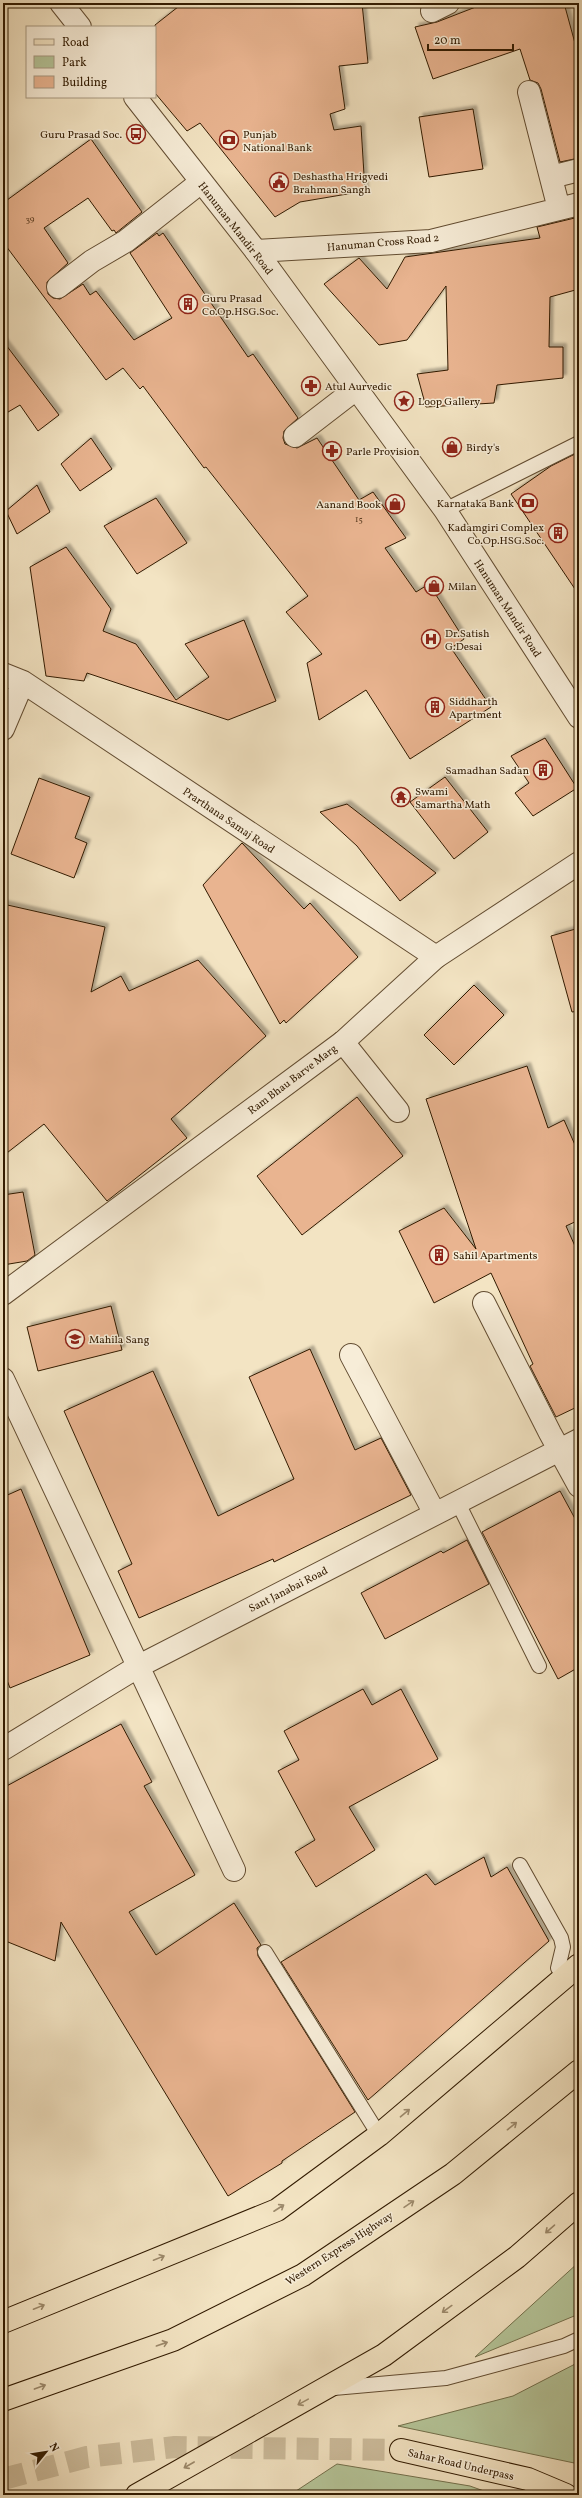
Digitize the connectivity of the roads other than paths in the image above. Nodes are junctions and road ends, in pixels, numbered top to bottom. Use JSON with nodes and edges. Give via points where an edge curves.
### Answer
{"nodes":[{"id":1,"x":61,"y":3,"type":"edge"},
{"id":2,"x":79,"y":26,"type":"edge"},
{"id":3,"x":529,"y":92,"type":"dead end"},
{"id":4,"x":136,"y":98,"type":"edge"},
{"id":5,"x":579,"y":170,"type":"edge"},
{"id":6,"x":551,"y":177,"type":"junction"},
{"id":7,"x":201,"y":182,"type":"junction"},
{"id":8,"x":569,"y":206,"type":"edge"},
{"id":9,"x":256,"y":251,"type":"junction"},
{"id":10,"x":58,"y":287,"type":"dead end"},
{"id":11,"x":356,"y":389,"type":"junction"},
{"id":12,"x":295,"y":436,"type":"dead end"},
{"id":13,"x":579,"y":443,"type":"edge"},
{"id":14,"x":445,"y":510,"type":"junction"},
{"id":15,"x":13,"y":678,"type":"edge"},
{"id":16,"x":579,"y":717,"type":"edge"},
{"id":17,"x":3,"y":729,"type":"edge"},
{"id":18,"x":579,"y":863,"type":"edge"},
{"id":19,"x":436,"y":957,"type":"junction"},
{"id":20,"x":343,"y":1042,"type":"junction"},
{"id":21,"x":398,"y":1111,"type":"dead end"},
{"id":22,"x":3,"y":1294,"type":"edge"},
{"id":23,"x":484,"y":1303,"type":"dead end"},
{"id":24,"x":352,"y":1355,"type":"dead end"},
{"id":25,"x":3,"y":1379,"type":"edge"},
{"id":26,"x":579,"y":1440,"type":"edge"},
{"id":27,"x":559,"y":1451,"type":"junction"},
{"id":28,"x":579,"y":1486,"type":"edge"},
{"id":29,"x":458,"y":1503,"type":"junction"},
{"id":30,"x":435,"y":1514,"type":"junction"},
{"id":31,"x":139,"y":1666,"type":"junction"},
{"id":32,"x":539,"y":1666,"type":"dead end"},
{"id":33,"x":3,"y":1749,"type":"edge"},
{"id":34,"x":520,"y":1865,"type":"dead end"},
{"id":35,"x":234,"y":1870,"type":"dead end"},
{"id":36,"x":265,"y":1952,"type":"dead end"},
{"id":37,"x":572,"y":1972,"type":"edge"},
{"id":38,"x":579,"y":2071,"type":"edge"},
{"id":39,"x":379,"y":2135,"type":"junction"},
{"id":40,"x":579,"y":2203,"type":"edge"},
{"id":41,"x":3,"y":2322,"type":"edge"},
{"id":42,"x":579,"y":2339,"type":"edge"},
{"id":43,"x":328,"y":2388,"type":"junction"},
{"id":44,"x":3,"y":2400,"type":"edge"},
{"id":45,"x":401,"y":2450,"type":"tunnel mouth"},
{"id":46,"x":137,"y":2495,"type":"edge"},
{"id":47,"x":566,"y":2495,"type":"edge"}],
"edges":[{"from":1,"to":2,"type":"street"},
{"from":3,"to":6,"type":"street"},
{"from":4,"to":7,"type":"street","name":"Hanuman Mandir Road"},
{"from":5,"to":6,"type":"street"},
{"from":6,"to":8,"type":"street"},
{"from":7,"to":9,"type":"street","name":"Hanuman Mandir Road"},
{"from":7,"to":10,"type":"street","via":[[126,241],[92,261]]},
{"from":8,"to":9,"type":"street","name":"Hanuman Cross Road 2","via":[[431,241]]},
{"from":9,"to":11,"type":"street","name":"Hanuman Mandir Road"},
{"from":11,"to":12,"type":"street"},
{"from":11,"to":14,"type":"street","name":"Hanuman Mandir Road"},
{"from":13,"to":14,"type":"lane"},
{"from":14,"to":16,"type":"street","name":"Hanuman Mandir Road"},
{"from":15,"to":17,"type":"street","name":"Prarthana Samaj Road"},
{"from":15,"to":19,"type":"street","name":"Prarthana Samaj Road"},
{"from":18,"to":19,"type":"street","name":"Ram Bhau Barve Marg"},
{"from":19,"to":20,"type":"street","name":"Ram Bhau Barve Marg"},
{"from":20,"to":21,"type":"street"},
{"from":20,"to":22,"type":"street","name":"Ram Bhau Barve Marg"},
{"from":23,"to":27,"type":"street"},
{"from":24,"to":30,"type":"street"},
{"from":25,"to":31,"type":"street"},
{"from":26,"to":27,"type":"street","name":"Sant Janabai Road"},
{"from":27,"to":28,"type":"street"},
{"from":27,"to":29,"type":"street","name":"Sant Janabai Road"},
{"from":29,"to":30,"type":"street","name":"Sant Janabai Road"},
{"from":29,"to":32,"type":"lane"},
{"from":30,"to":31,"type":"street","name":"Sant Janabai Road"},
{"from":31,"to":33,"type":"street","name":"Sant Janabai Road"},
{"from":31,"to":35,"type":"street"},
{"from":34,"to":37,"type":"lane","via":[[561,1938],[563,1947],[558,1968]]},
{"from":36,"to":39,"type":"lane"},
{"from":39,"to":37,"type":"main road","one_way":true},
{"from":44,"to":38,"type":"main road","name":"Western Express Highway","one_way":true,"via":[[173,2340],[302,2275],[453,2174]]},
{"from":41,"to":39,"type":"main road","one_way":true,"via":[[277,2210]]},
{"from":40,"to":43,"type":"main road","one_way":true,"via":[[518,2257],[384,2355]]},
{"from":42,"to":43,"type":"lane","via":[[564,2346],[446,2378]]},
{"from":43,"to":46,"type":"main road","one_way":true},
{"from":45,"to":47,"type":"main road","name":"Sahar Road Underpass","via":[[528,2479]]}]}
